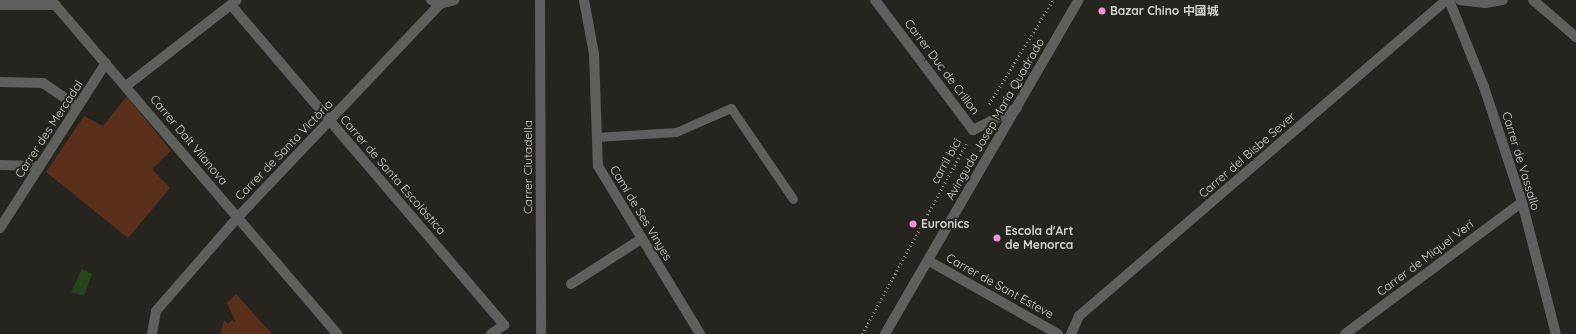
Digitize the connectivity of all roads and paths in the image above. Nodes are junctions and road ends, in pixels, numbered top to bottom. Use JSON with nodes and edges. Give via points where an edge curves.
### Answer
{"nodes":[{"id":1,"x":454,"y":0,"type":"edge"},
{"id":2,"x":540,"y":0,"type":"edge"},
{"id":3,"x":584,"y":0,"type":"edge"},
{"id":4,"x":875,"y":0,"type":"edge"},
{"id":5,"x":1053,"y":0,"type":"edge"},
{"id":6,"x":1079,"y":0,"type":"edge"},
{"id":7,"x":1448,"y":0,"type":"edge"},
{"id":8,"x":1460,"y":0,"type":"edge"},
{"id":9,"x":1503,"y":0,"type":"edge"},
{"id":10,"x":1532,"y":0,"type":"edge"},
{"id":11,"x":234,"y":2,"type":"edge"},
{"id":12,"x":436,"y":2,"type":"edge"},
{"id":13,"x":54,"y":3,"type":"edge"},
{"id":14,"x":0,"y":5,"type":"edge"},
{"id":15,"x":1576,"y":38,"type":"edge"},
{"id":16,"x":106,"y":63,"type":"junction"},
{"id":17,"x":0,"y":82,"type":"edge"},
{"id":18,"x":126,"y":86,"type":"junction"},
{"id":19,"x":78,"y":107,"type":"junction"},
{"id":20,"x":1017,"y":108,"type":"junction"},
{"id":21,"x":330,"y":121,"type":"junction"},
{"id":22,"x":974,"y":130,"type":"junction"},
{"id":23,"x":596,"y":137,"type":"junction"},
{"id":24,"x":0,"y":165,"type":"edge"},
{"id":25,"x":40,"y":166,"type":"junction"},
{"id":26,"x":793,"y":199,"type":"dead end"},
{"id":27,"x":1522,"y":202,"type":"junction"},
{"id":28,"x":237,"y":218,"type":"junction"},
{"id":29,"x":0,"y":228,"type":"edge"},
{"id":30,"x":641,"y":239,"type":"junction"},
{"id":31,"x":928,"y":261,"type":"junction"},
{"id":32,"x":571,"y":284,"type":"dead end"},
{"id":33,"x":152,"y":334,"type":"edge"},
{"id":34,"x":337,"y":334,"type":"edge"},
{"id":35,"x":491,"y":334,"type":"edge"},
{"id":36,"x":541,"y":334,"type":"edge"},
{"id":37,"x":700,"y":334,"type":"edge"},
{"id":38,"x":862,"y":334,"type":"edge"},
{"id":39,"x":885,"y":334,"type":"edge"},
{"id":40,"x":1058,"y":334,"type":"edge"},
{"id":41,"x":1070,"y":334,"type":"edge"},
{"id":42,"x":1345,"y":334,"type":"edge"},
{"id":43,"x":1556,"y":334,"type":"edge"}],
"edges":[{"from":1,"to":12,"type":"street","name":"Carrer de Santa Victòria"},
{"from":2,"to":36,"type":"street","name":"Carrer Ciutadella"},
{"from":3,"to":23,"type":"street","name":"Camí de Ses Vinyes","via":[[594,54]]},
{"from":4,"to":22,"type":"street","name":"Carrer Duc de Crillon"},
{"from":5,"to":22,"type":"path","name":"carril bici"},
{"from":6,"to":20,"type":"street","name":"Avinguda Josep Maria Quadrado"},
{"from":7,"to":27,"type":"street","name":"Carrer de Vassallo","via":[[1484,87]]},
{"from":7,"to":41,"type":"street","name":"Carrer del Bisbe Sever","via":[[1079,316]]},
{"from":8,"to":9,"type":"street","via":[[1485,3]]},
{"from":10,"to":15,"type":"street"},
{"from":11,"to":18,"type":"street"},
{"from":11,"to":21,"type":"street","name":"Carrer de Santa Escolàstica"},
{"from":12,"to":21,"type":"street","name":"Carrer de Santa Victòria"},
{"from":13,"to":14,"type":"street"},
{"from":13,"to":16,"type":"street","name":"Carrer Dalt Vilanova"},
{"from":16,"to":18,"type":"street","name":"Carrer Dalt Vilanova"},
{"from":16,"to":19,"type":"street","name":"Carrer des Mercadal"},
{"from":17,"to":19,"type":"street","via":[[44,83]]},
{"from":18,"to":28,"type":"street","name":"Carrer Dalt Vilanova"},
{"from":19,"to":25,"type":"street","name":"Carrer des Mercadal"},
{"from":20,"to":22,"type":"street","name":"Carrer Duc de Crillon"},
{"from":20,"to":31,"type":"street","name":"Avinguda Josep Maria Quadrado"},
{"from":21,"to":28,"type":"street","name":"Carrer de Santa Victòria"},
{"from":21,"to":35,"type":"street","name":"Carrer de Santa Escolàstica","via":[[504,325]]},
{"from":22,"to":38,"type":"path","name":"carril bici"},
{"from":23,"to":26,"type":"lane","via":[[676,132],[731,108]]},
{"from":23,"to":30,"type":"street","name":"Camí de Ses Vinyes","via":[[598,166]]},
{"from":24,"to":25,"type":"street"},
{"from":25,"to":29,"type":"street","name":"Carrer des Mercadal"},
{"from":27,"to":42,"type":"street","name":"Carrer de Miquel Verí"},
{"from":27,"to":43,"type":"street","name":"Carrer de Vassallo"},
{"from":28,"to":33,"type":"street","name":"Carrer de Santa Victòria","via":[[156,311]]},
{"from":28,"to":34,"type":"street","name":"Carrer Dalt Vilanova"},
{"from":30,"to":32,"type":"street"},
{"from":30,"to":37,"type":"street","name":"Camí de Ses Vinyes"},
{"from":31,"to":39,"type":"street","name":"Avinguda Josep Maria Quadrado"},
{"from":31,"to":40,"type":"street","name":"Carrer de Sant Esteve"}]}
